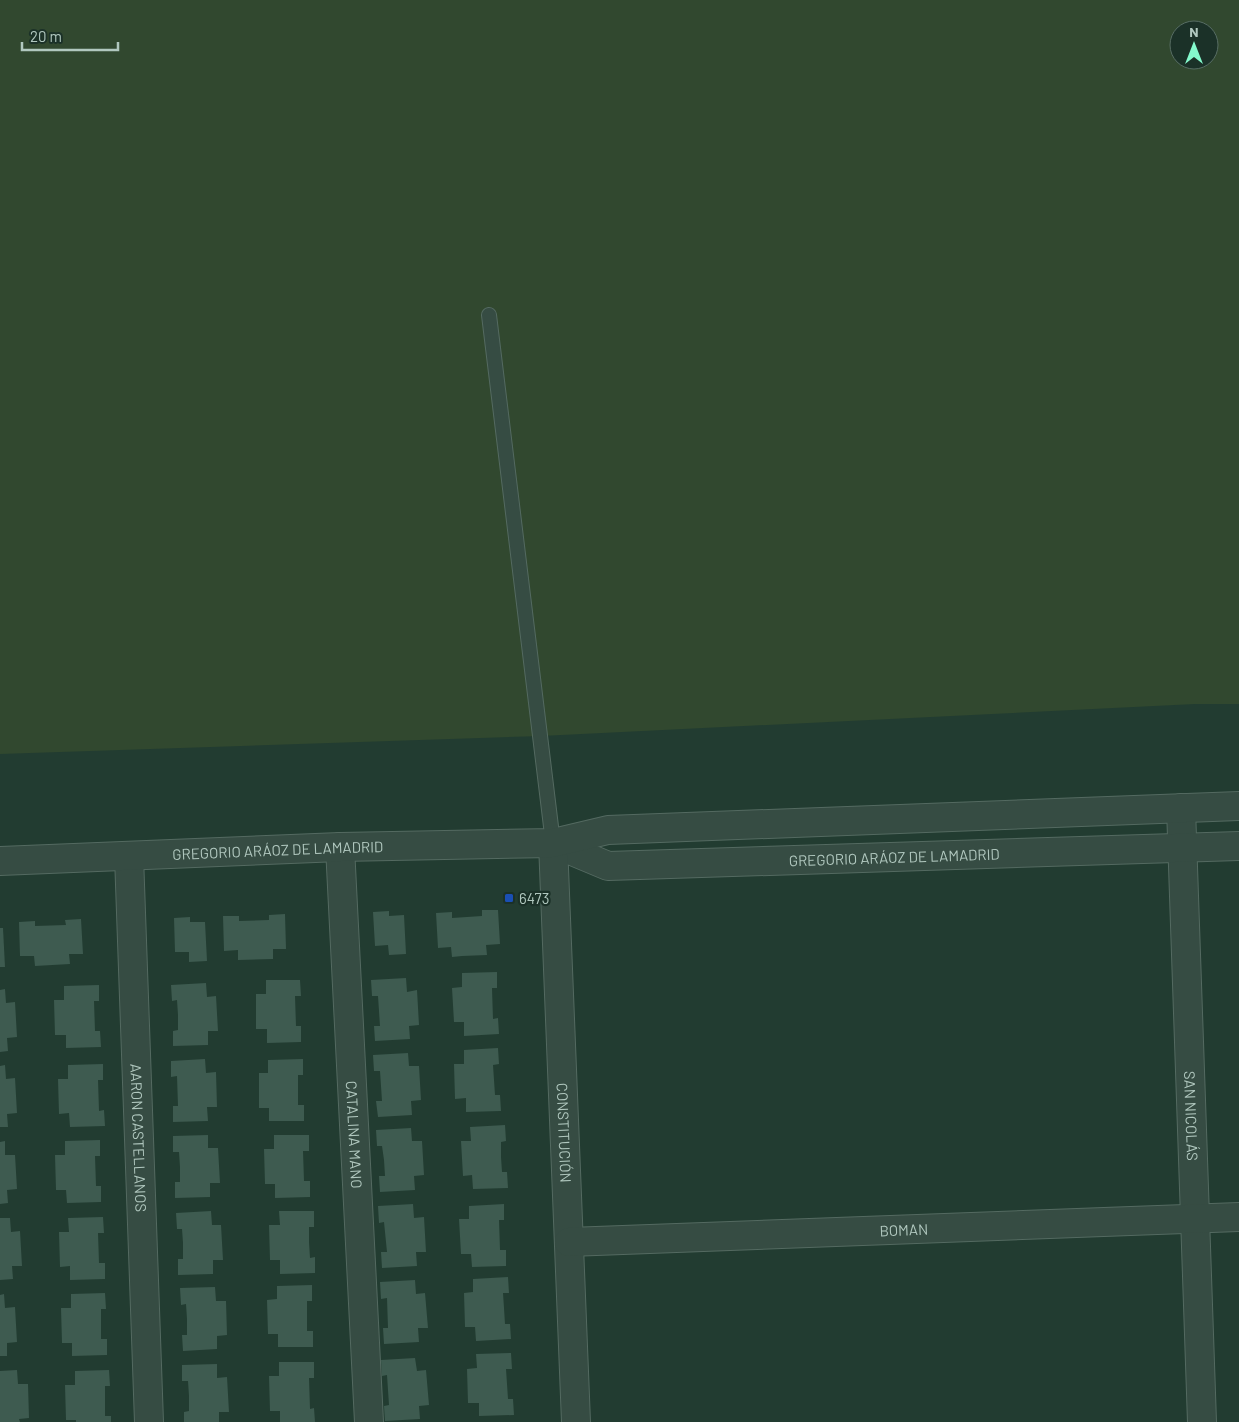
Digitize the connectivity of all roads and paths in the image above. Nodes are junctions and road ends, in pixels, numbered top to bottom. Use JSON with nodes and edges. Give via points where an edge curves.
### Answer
{"nodes":[{"id":1,"x":489,"y":315,"type":"dead end"},
{"id":2,"x":1239,"y":806,"type":"edge"},
{"id":3,"x":1181,"y":808,"type":"junction"},
{"id":4,"x":554,"y":843,"type":"junction"},
{"id":5,"x":1239,"y":846,"type":"edge"},
{"id":6,"x":340,"y":847,"type":"junction"},
{"id":7,"x":1182,"y":848,"type":"junction"},
{"id":8,"x":129,"y":856,"type":"junction"},
{"id":9,"x":0,"y":861,"type":"edge"},
{"id":10,"x":1239,"y":1216,"type":"edge"},
{"id":11,"x":1195,"y":1218,"type":"junction"},
{"id":12,"x":569,"y":1242,"type":"junction"},
{"id":13,"x":149,"y":1422,"type":"edge"},
{"id":14,"x":368,"y":1422,"type":"edge"},
{"id":15,"x":576,"y":1422,"type":"edge"},
{"id":16,"x":1202,"y":1422,"type":"edge"}],
"edges":[{"from":1,"to":4,"type":"lane"},
{"from":2,"to":3,"type":"street","name":"GREGORIO ARÁOZ DE LAMADRID"},
{"from":3,"to":4,"type":"street","name":"GREGORIO ARÁOZ DE LAMADRID","via":[[608,830]]},
{"from":3,"to":7,"type":"street","name":"SAN NICOLÁS"},
{"from":4,"to":6,"type":"street","name":"GREGORIO ARÁOZ DE LAMADRID"},
{"from":4,"to":7,"type":"street","name":"GREGORIO ARÁOZ DE LAMADRID","via":[[608,866]]},
{"from":4,"to":12,"type":"street","name":"CONSTITUCIÓN"},
{"from":5,"to":7,"type":"street","name":"GREGORIO ARÁOZ DE LAMADRID"},
{"from":6,"to":8,"type":"street","name":"GREGORIO ARÁOZ DE LAMADRID"},
{"from":6,"to":14,"type":"street","name":"CATALINA MANO"},
{"from":7,"to":11,"type":"street","name":"SAN NICOLÁS"},
{"from":8,"to":9,"type":"street","name":"GREGORIO ARÁOZ DE LAMADRID"},
{"from":8,"to":13,"type":"street","name":"AARON CASTELLANOS"},
{"from":10,"to":11,"type":"street","name":"BOMAN"},
{"from":11,"to":12,"type":"street","name":"BOMAN"},
{"from":11,"to":16,"type":"street","name":"SAN NICOLÁS"},
{"from":12,"to":15,"type":"street","name":"CONSTITUCIÓN"}]}
